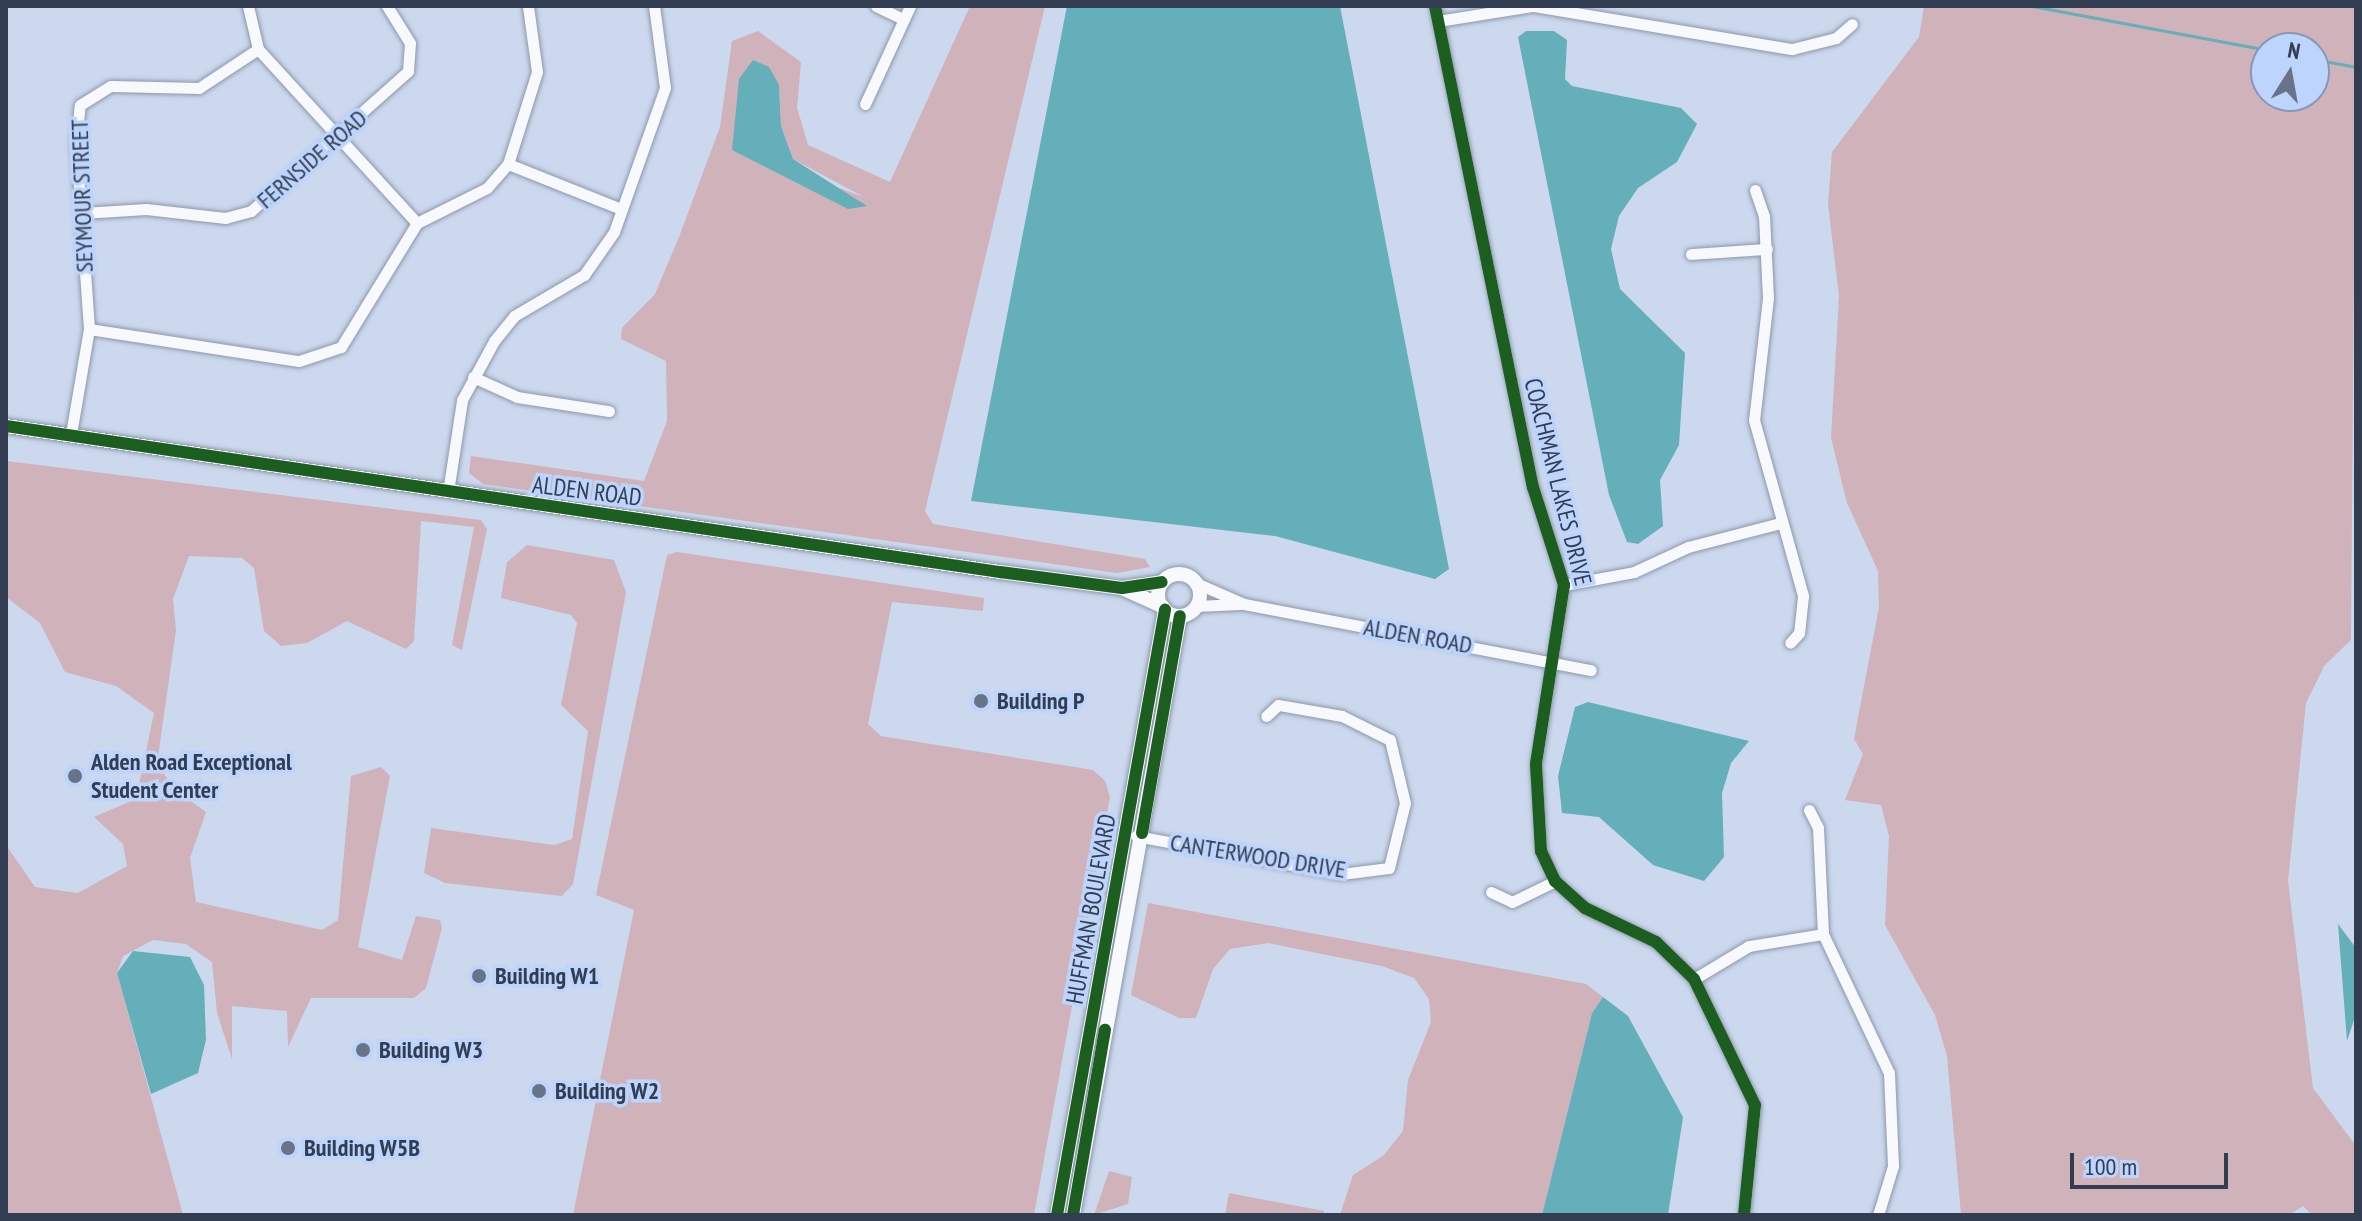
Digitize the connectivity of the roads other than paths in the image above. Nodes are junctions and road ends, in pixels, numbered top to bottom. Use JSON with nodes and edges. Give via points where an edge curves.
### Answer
{"nodes":[{"id":1,"x":248,"y":6,"type":"edge"},
{"id":2,"x":387,"y":6,"type":"edge"},
{"id":3,"x":528,"y":6,"type":"edge"},
{"id":4,"x":654,"y":6,"type":"edge"},
{"id":5,"x":876,"y":6,"type":"edge"},
{"id":6,"x":910,"y":6,"type":"edge"},
{"id":7,"x":1435,"y":6,"type":"edge"},
{"id":8,"x":1533,"y":6,"type":"edge"},
{"id":9,"x":903,"y":19,"type":"junction"},
{"id":10,"x":1438,"y":21,"type":"junction"},
{"id":11,"x":1852,"y":24,"type":"dead end"},
{"id":12,"x":258,"y":49,"type":"junction"},
{"id":13,"x":865,"y":104,"type":"dead end"},
{"id":14,"x":339,"y":136,"type":"junction"},
{"id":15,"x":508,"y":164,"type":"junction"},
{"id":16,"x":1755,"y":190,"type":"dead end"},
{"id":17,"x":621,"y":209,"type":"junction"},
{"id":18,"x":82,"y":213,"type":"junction"},
{"id":19,"x":417,"y":223,"type":"junction"},
{"id":20,"x":1767,"y":249,"type":"junction"},
{"id":21,"x":1691,"y":254,"type":"dead end"},
{"id":22,"x":89,"y":329,"type":"junction"},
{"id":23,"x":473,"y":377,"type":"junction"},
{"id":24,"x":609,"y":411,"type":"dead end"},
{"id":25,"x":6,"y":426,"type":"edge"},
{"id":26,"x":71,"y":434,"type":"junction"},
{"id":27,"x":448,"y":492,"type":"junction"},
{"id":28,"x":1780,"y":523,"type":"junction"},
{"id":29,"x":1162,"y":582,"type":"junction"},
{"id":30,"x":1196,"y":583,"type":"junction"},
{"id":31,"x":1564,"y":585,"type":"junction"},
{"id":32,"x":1122,"y":588,"type":"junction"},
{"id":33,"x":1244,"y":604,"type":"junction"},
{"id":34,"x":1196,"y":606,"type":"junction"},
{"id":35,"x":1164,"y":608,"type":"junction"},
{"id":36,"x":1180,"y":616,"type":"junction"},
{"id":37,"x":1790,"y":643,"type":"dead end"},
{"id":38,"x":1551,"y":661,"type":"junction"},
{"id":39,"x":1591,"y":670,"type":"dead end"},
{"id":40,"x":1266,"y":716,"type":"dead end"},
{"id":41,"x":1809,"y":810,"type":"dead end"},
{"id":42,"x":1134,"y":836,"type":"junction"},
{"id":43,"x":1555,"y":881,"type":"junction"},
{"id":44,"x":1491,"y":892,"type":"dead end"},
{"id":45,"x":1823,"y":934,"type":"junction"},
{"id":46,"x":1694,"y":979,"type":"junction"},
{"id":47,"x":1057,"y":1215,"type":"edge"},
{"id":48,"x":1073,"y":1215,"type":"edge"},
{"id":49,"x":1744,"y":1215,"type":"edge"},
{"id":50,"x":1878,"y":1215,"type":"edge"}],
"edges":[{"from":1,"to":12,"type":"street"},
{"from":2,"to":14,"type":"street","name":"FERNSIDE ROAD","via":[[410,43],[408,71]]},
{"from":3,"to":15,"type":"street","via":[[537,72]]},
{"from":4,"to":17,"type":"street","via":[[665,88]]},
{"from":5,"to":9,"type":"street"},
{"from":6,"to":9,"type":"street"},
{"from":7,"to":10,"type":"street","name":"COACHMAN LAKES DRIVE"},
{"from":8,"to":10,"type":"street"},
{"from":8,"to":11,"type":"street","via":[[1792,49],[1836,38]]},
{"from":9,"to":13,"type":"street"},
{"from":10,"to":31,"type":"street","name":"COACHMAN LAKES DRIVE","via":[[1533,487]]},
{"from":12,"to":14,"type":"street"},
{"from":12,"to":18,"type":"street","name":"SEYMOUR STREET","via":[[199,88],[111,86],[85,98],[76,141]]},
{"from":14,"to":18,"type":"street","name":"FERNSIDE ROAD","via":[[238,217]]},
{"from":14,"to":19,"type":"street"},
{"from":15,"to":17,"type":"street"},
{"from":15,"to":19,"type":"street","via":[[487,188]]},
{"from":16,"to":20,"type":"street"},
{"from":17,"to":23,"type":"street","via":[[597,263],[514,316]]},
{"from":18,"to":22,"type":"street","name":"SEYMOUR STREET"},
{"from":19,"to":22,"type":"street","via":[[353,335],[330,355],[299,361]]},
{"from":20,"to":21,"type":"street"},
{"from":20,"to":28,"type":"street","via":[[1754,420]]},
{"from":22,"to":26,"type":"street","name":"SEYMOUR STREET"},
{"from":23,"to":24,"type":"street","via":[[517,397]]},
{"from":23,"to":27,"type":"street","via":[[462,400]]},
{"from":25,"to":26,"type":"street","name":"ALDEN ROAD"},
{"from":26,"to":27,"type":"street","name":"ALDEN ROAD"},
{"from":27,"to":32,"type":"street","name":"ALDEN ROAD"},
{"from":28,"to":31,"type":"street","via":[[1688,547],[1622,575]]},
{"from":28,"to":37,"type":"street","via":[[1803,596],[1799,633]]},
{"from":29,"to":30,"type":"street","via":[[1184,574]]},
{"from":29,"to":32,"type":"street","name":"ALDEN ROAD"},
{"from":29,"to":35,"type":"street"},
{"from":30,"to":33,"type":"street","name":"ALDEN ROAD"},
{"from":30,"to":34,"type":"street"},
{"from":31,"to":38,"type":"street","name":"COACHMAN LAKES DRIVE"},
{"from":32,"to":35,"type":"street","name":"ALDEN ROAD"},
{"from":33,"to":34,"type":"street","name":"ALDEN ROAD"},
{"from":33,"to":38,"type":"street","name":"ALDEN ROAD"},
{"from":34,"to":36,"type":"street"},
{"from":35,"to":36,"type":"street"},
{"from":35,"to":42,"type":"street","name":"HUFFMAN BOULEVARD"},
{"from":36,"to":42,"type":"street","name":"HUFFMAN BOULEVARD"},
{"from":38,"to":39,"type":"street","name":"ALDEN ROAD"},
{"from":38,"to":43,"type":"street","name":"COACHMAN LAKES DRIVE","via":[[1535,810]]},
{"from":40,"to":42,"type":"street","name":"CANTERWOOD DRIVE","via":[[1278,705],[1342,716],[1390,740],[1405,803],[1389,868],[1341,874]]},
{"from":41,"to":45,"type":"street","via":[[1818,828]]},
{"from":42,"to":47,"type":"street","name":"HUFFMAN BOULEVARD"},
{"from":42,"to":48,"type":"street","name":"HUFFMAN BOULEVARD"},
{"from":43,"to":44,"type":"street","via":[[1512,902]]},
{"from":43,"to":46,"type":"street","via":[[1585,908],[1656,942]]},
{"from":45,"to":46,"type":"street","via":[[1749,946]]},
{"from":45,"to":50,"type":"street","via":[[1889,1073],[1893,1166]]},
{"from":46,"to":49,"type":"street","via":[[1755,1105]]}]}
